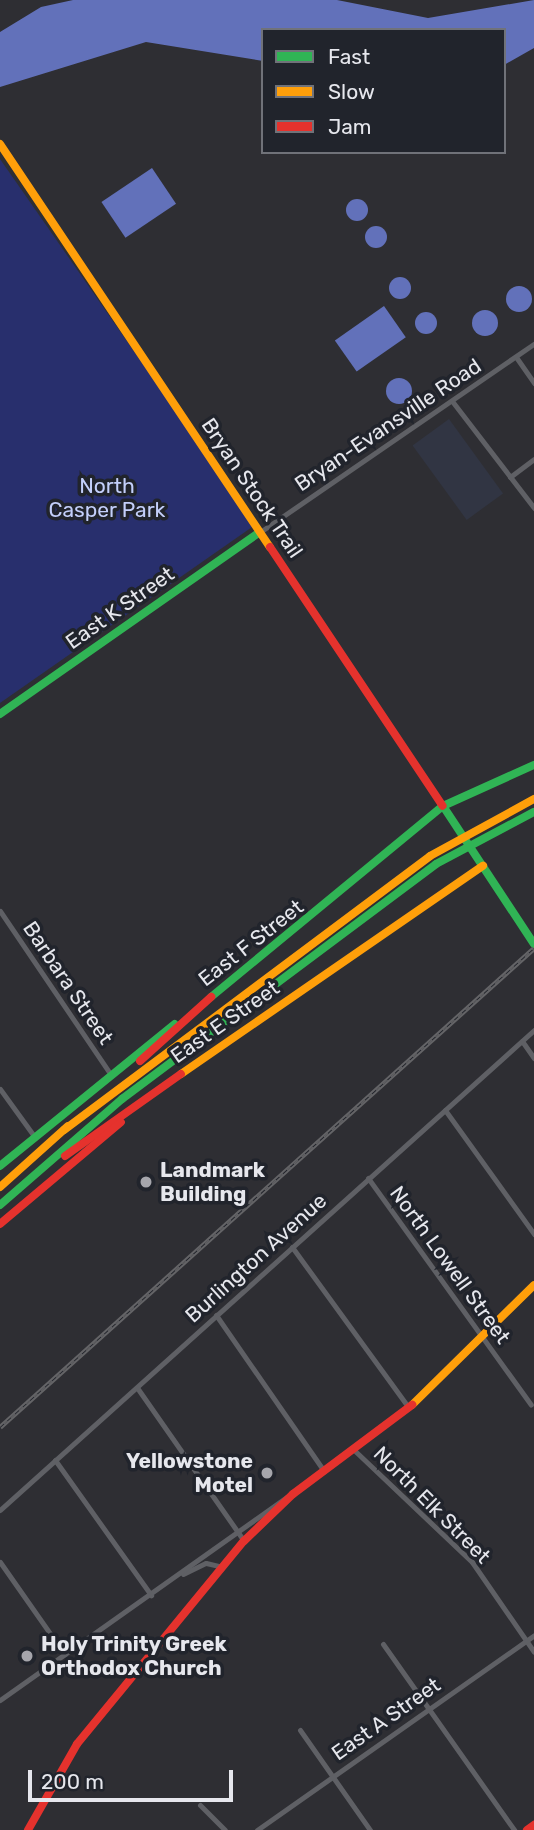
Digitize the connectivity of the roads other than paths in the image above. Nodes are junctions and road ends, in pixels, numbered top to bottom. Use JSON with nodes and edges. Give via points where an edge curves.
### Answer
{"nodes":[{"id":1,"x":0,"y":144,"type":"edge"},
{"id":2,"x":534,"y":344,"type":"edge"},
{"id":3,"x":516,"y":357,"type":"junction"},
{"id":4,"x":534,"y":383,"type":"edge"},
{"id":5,"x":452,"y":401,"type":"junction"},
{"id":6,"x":534,"y":459,"type":"edge"},
{"id":7,"x":510,"y":477,"type":"junction"},
{"id":8,"x":534,"y":508,"type":"edge"},
{"id":9,"x":260,"y":532,"type":"junction"},
{"id":10,"x":0,"y":714,"type":"edge"},
{"id":11,"x":534,"y":765,"type":"edge"},
{"id":12,"x":534,"y":799,"type":"edge"},
{"id":13,"x":443,"y":806,"type":"junction"},
{"id":14,"x":534,"y":812,"type":"edge"},
{"id":15,"x":483,"y":866,"type":"junction"},
{"id":16,"x":0,"y":911,"type":"edge"},
{"id":17,"x":534,"y":944,"type":"edge"},
{"id":18,"x":211,"y":998,"type":"junction"},
{"id":19,"x":534,"y":1030,"type":"edge"},
{"id":20,"x":522,"y":1041,"type":"junction"},
{"id":21,"x":534,"y":1058,"type":"edge"},
{"id":22,"x":109,"y":1072,"type":"junction"},
{"id":23,"x":181,"y":1074,"type":"junction"},
{"id":24,"x":0,"y":1089,"type":"edge"},
{"id":25,"x":445,"y":1110,"type":"junction"},
{"id":26,"x":64,"y":1130,"type":"junction"},
{"id":27,"x":34,"y":1136,"type":"junction"},
{"id":28,"x":0,"y":1166,"type":"edge"},
{"id":29,"x":33,"y":1176,"type":"junction"},
{"id":30,"x":368,"y":1178,"type":"junction"},
{"id":31,"x":0,"y":1187,"type":"edge"},
{"id":32,"x":0,"y":1205,"type":"edge"},
{"id":33,"x":0,"y":1224,"type":"edge"},
{"id":34,"x":534,"y":1234,"type":"edge"},
{"id":35,"x":292,"y":1247,"type":"junction"},
{"id":36,"x":534,"y":1285,"type":"edge"},
{"id":37,"x":216,"y":1315,"type":"junction"},
{"id":38,"x":482,"y":1336,"type":"junction"},
{"id":39,"x":138,"y":1389,"type":"junction"},
{"id":40,"x":531,"y":1405,"type":"dead end"},
{"id":41,"x":409,"y":1409,"type":"junction"},
{"id":42,"x":354,"y":1450,"type":"junction"},
{"id":43,"x":55,"y":1460,"type":"junction"},
{"id":44,"x":324,"y":1471,"type":"junction"},
{"id":45,"x":293,"y":1494,"type":"junction"},
{"id":46,"x":0,"y":1510,"type":"edge"},
{"id":47,"x":236,"y":1531,"type":"junction"},
{"id":48,"x":244,"y":1541,"type":"junction"},
{"id":49,"x":0,"y":1562,"type":"edge"},
{"id":50,"x":223,"y":1567,"type":"junction"},
{"id":51,"x":173,"y":1578,"type":"junction"},
{"id":52,"x":151,"y":1595,"type":"junction"},
{"id":53,"x":534,"y":1635,"type":"edge"},
{"id":54,"x":526,"y":1641,"type":"junction"},
{"id":55,"x":383,"y":1644,"type":"dead end"},
{"id":56,"x":534,"y":1652,"type":"edge"},
{"id":57,"x":65,"y":1655,"type":"junction"},
{"id":58,"x":0,"y":1700,"type":"edge"},
{"id":59,"x":430,"y":1708,"type":"junction"},
{"id":60,"x":300,"y":1730,"type":"dead end"},
{"id":61,"x":331,"y":1776,"type":"junction"},
{"id":62,"x":200,"y":1805,"type":"dead end"},
{"id":63,"x":534,"y":1825,"type":"edge"},
{"id":64,"x":28,"y":1830,"type":"edge"},
{"id":65,"x":225,"y":1830,"type":"edge"},
{"id":66,"x":257,"y":1830,"type":"edge"},
{"id":67,"x":370,"y":1830,"type":"edge"},
{"id":68,"x":514,"y":1830,"type":"edge"},
{"id":69,"x":527,"y":1830,"type":"edge"}],
"edges":[{"from":1,"to":9,"type":"main road","name":"Bryan Stock Trail"},
{"from":2,"to":3,"type":"street","name":"Bryan-Evansville Road"},
{"from":3,"to":4,"type":"street"},
{"from":3,"to":5,"type":"street","name":"Bryan-Evansville Road"},
{"from":5,"to":7,"type":"street"},
{"from":5,"to":9,"type":"street","name":"Bryan-Evansville Road"},
{"from":6,"to":7,"type":"street"},
{"from":7,"to":8,"type":"street"},
{"from":9,"to":10,"type":"main road","name":"East K Street"},
{"from":9,"to":13,"type":"main road","name":"Bryan Stock Trail"},
{"from":11,"to":13,"type":"main road","name":"East F Street"},
{"from":12,"to":26,"type":"main road","via":[[430,856]]},
{"from":13,"to":15,"type":"main road","name":"Bryan Stock Trail"},
{"from":13,"to":18,"type":"main road","name":"East F Street"},
{"from":14,"to":29,"type":"main road","via":[[436,864],[142,1084]]},
{"from":15,"to":17,"type":"main road","name":"Bryan Stock Trail"},
{"from":15,"to":23,"type":"main road","name":"East E Street"},
{"from":16,"to":22,"type":"street","name":"Barbara Street"},
{"from":18,"to":22,"type":"main road","name":"East F Street"},
{"from":18,"to":26,"type":"main road"},
{"from":19,"to":20,"type":"street","name":"Burlington Avenue"},
{"from":20,"to":21,"type":"street"},
{"from":20,"to":25,"type":"street","name":"Burlington Avenue"},
{"from":22,"to":27,"type":"main road","name":"East F Street"},
{"from":23,"to":29,"type":"main road"},
{"from":23,"to":33,"type":"main road","name":"East E Street"},
{"from":24,"to":27,"type":"street"},
{"from":25,"to":30,"type":"street","name":"Burlington Avenue"},
{"from":25,"to":34,"type":"street"},
{"from":26,"to":31,"type":"main road"},
{"from":27,"to":28,"type":"main road","name":"East F Street"},
{"from":29,"to":32,"type":"main road"},
{"from":30,"to":35,"type":"street","name":"Burlington Avenue"},
{"from":30,"to":38,"type":"street","name":"North Lowell Street"},
{"from":35,"to":37,"type":"street","name":"Burlington Avenue"},
{"from":35,"to":41,"type":"street"},
{"from":36,"to":38,"type":"main road"},
{"from":37,"to":39,"type":"street","name":"Burlington Avenue"},
{"from":37,"to":44,"type":"street"},
{"from":38,"to":40,"type":"street","name":"North Lowell Street"},
{"from":38,"to":41,"type":"main road"},
{"from":39,"to":43,"type":"street","name":"Burlington Avenue"},
{"from":39,"to":47,"type":"street"},
{"from":41,"to":42,"type":"main road"},
{"from":42,"to":44,"type":"main road"},
{"from":42,"to":54,"type":"street","name":"North Elk Street","via":[[472,1562]]},
{"from":43,"to":46,"type":"street","name":"Burlington Avenue"},
{"from":43,"to":52,"type":"street"},
{"from":44,"to":45,"type":"main road"},
{"from":45,"to":47,"type":"street"},
{"from":45,"to":48,"type":"main road"},
{"from":47,"to":48,"type":"street"},
{"from":47,"to":51,"type":"street"},
{"from":48,"to":50,"type":"main road"},
{"from":49,"to":57,"type":"street"},
{"from":50,"to":51,"type":"street","via":[[206,1563]]},
{"from":50,"to":64,"type":"main road","via":[[77,1744]]},
{"from":51,"to":52,"type":"street"},
{"from":52,"to":57,"type":"street"},
{"from":53,"to":54,"type":"street","name":"East A Street"},
{"from":54,"to":56,"type":"street","name":"North Elk Street"},
{"from":54,"to":59,"type":"street","name":"East A Street"},
{"from":55,"to":59,"type":"street"},
{"from":57,"to":58,"type":"street"},
{"from":59,"to":61,"type":"street","name":"East A Street"},
{"from":59,"to":68,"type":"street"},
{"from":60,"to":61,"type":"street"},
{"from":61,"to":66,"type":"street","name":"East A Street"},
{"from":61,"to":67,"type":"street"},
{"from":62,"to":65,"type":"street"},
{"from":63,"to":69,"type":"main road"}]}
